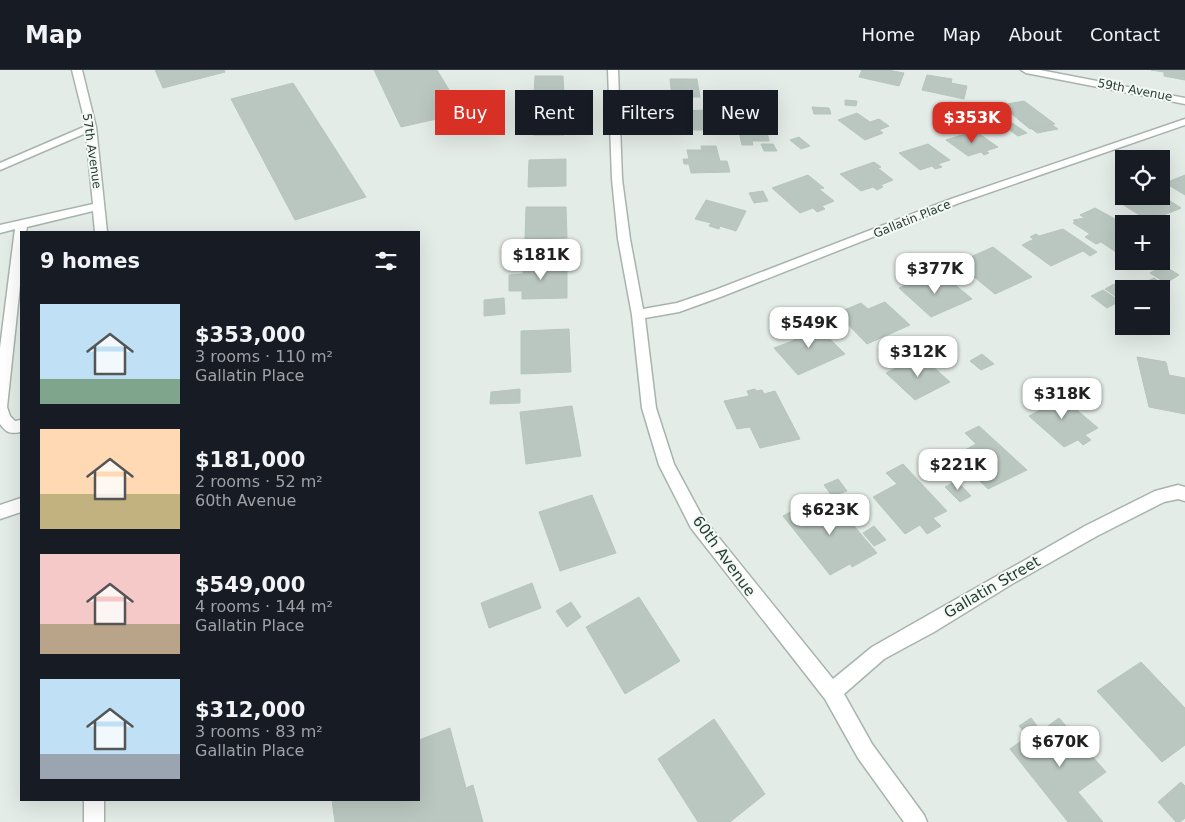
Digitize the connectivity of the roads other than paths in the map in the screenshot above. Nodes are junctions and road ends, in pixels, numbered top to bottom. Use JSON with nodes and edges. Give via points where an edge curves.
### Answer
{"nodes":[{"id":1,"x":77,"y":70,"type":"edge"},
{"id":2,"x":613,"y":70,"type":"edge"},
{"id":3,"x":1026,"y":70,"type":"edge"},
{"id":4,"x":1185,"y":101,"type":"edge"},
{"id":5,"x":1185,"y":122,"type":"edge"},
{"id":6,"x":91,"y":127,"type":"junction"},
{"id":7,"x":0,"y":167,"type":"edge"},
{"id":8,"x":99,"y":206,"type":"junction"},
{"id":9,"x":20,"y":224,"type":"junction"},
{"id":10,"x":0,"y":229,"type":"edge"},
{"id":11,"x":101,"y":231,"type":"edge"},
{"id":12,"x":638,"y":315,"type":"junction"},
{"id":13,"x":20,"y":426,"type":"edge"},
{"id":14,"x":1185,"y":494,"type":"edge"},
{"id":15,"x":20,"y":505,"type":"edge"},
{"id":16,"x":0,"y":512,"type":"edge"},
{"id":17,"x":832,"y":692,"type":"junction"},
{"id":18,"x":94,"y":801,"type":"edge"},
{"id":19,"x":94,"y":822,"type":"edge"},
{"id":20,"x":917,"y":822,"type":"edge"}],
"edges":[{"from":1,"to":6,"type":"street","name":"57th Avenue"},
{"from":2,"to":12,"type":"street","name":"60th Avenue","via":[[617,179]]},
{"from":3,"to":4,"type":"street","name":"59th Avenue"},
{"from":5,"to":12,"type":"street","name":"Gallatin Place","via":[[955,202],[711,296]]},
{"from":6,"to":7,"type":"street"},
{"from":6,"to":8,"type":"street","name":"57th Avenue"},
{"from":8,"to":9,"type":"street"},
{"from":8,"to":11,"type":"street","name":"57th Avenue"},
{"from":9,"to":10,"type":"street"},
{"from":9,"to":13,"type":"street","via":[[0,407],[12,428]]},
{"from":12,"to":17,"type":"street","name":"60th Avenue","via":[[649,408],[671,473],[697,523]]},
{"from":14,"to":17,"type":"street","name":"Gallatin Street","via":[[1178,492],[1161,496],[1006,578],[878,653]]},
{"from":15,"to":16,"type":"street"},
{"from":17,"to":20,"type":"street","name":"60th Avenue","via":[[865,750]]},
{"from":18,"to":19,"type":"street"}]}
